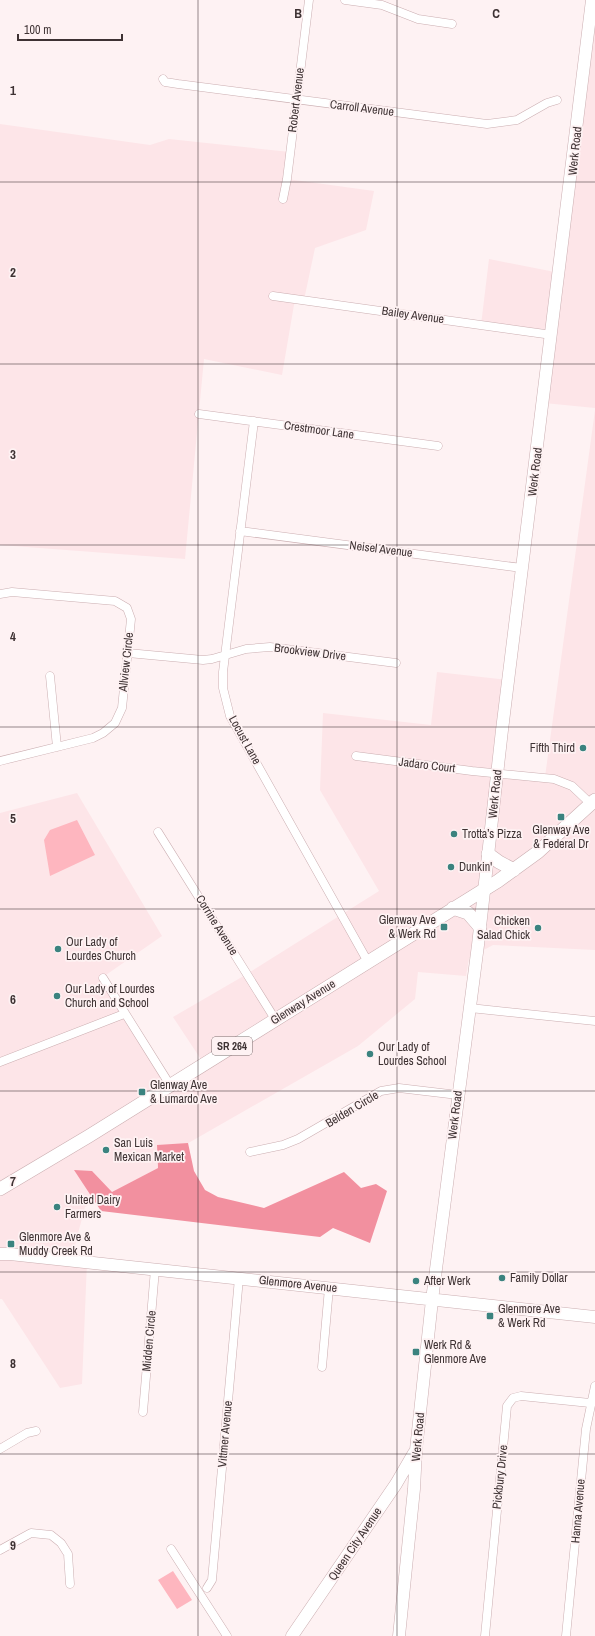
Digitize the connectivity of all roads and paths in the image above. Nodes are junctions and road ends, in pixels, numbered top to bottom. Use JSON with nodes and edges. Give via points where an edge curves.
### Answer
{"nodes":[{"id":1,"x":309,"y":0,"type":"edge"},
{"id":2,"x":345,"y":0,"type":"edge"},
{"id":3,"x":592,"y":0,"type":"edge"},
{"id":4,"x":452,"y":24,"type":"dead end"},
{"id":5,"x":163,"y":79,"type":"dead end"},
{"id":6,"x":296,"y":100,"type":"junction"},
{"id":7,"x":557,"y":100,"type":"dead end"},
{"id":8,"x":283,"y":199,"type":"dead end"},
{"id":9,"x":273,"y":296,"type":"dead end"},
{"id":10,"x":552,"y":335,"type":"junction"},
{"id":11,"x":199,"y":414,"type":"dead end"},
{"id":12,"x":254,"y":421,"type":"junction"},
{"id":13,"x":438,"y":446,"type":"dead end"},
{"id":14,"x":240,"y":531,"type":"junction"},
{"id":15,"x":522,"y":568,"type":"junction"},
{"id":16,"x":0,"y":594,"type":"edge"},
{"id":17,"x":128,"y":653,"type":"junction"},
{"id":18,"x":225,"y":654,"type":"junction"},
{"id":19,"x":396,"y":663,"type":"dead end"},
{"id":20,"x":50,"y":676,"type":"dead end"},
{"id":21,"x":57,"y":747,"type":"junction"},
{"id":22,"x":356,"y":756,"type":"dead end"},
{"id":23,"x":0,"y":761,"type":"edge"},
{"id":24,"x":497,"y":773,"type":"junction"},
{"id":25,"x":593,"y":802,"type":"edge"},
{"id":26,"x":158,"y":832,"type":"dead end"},
{"id":27,"x":488,"y":854,"type":"junction"},
{"id":28,"x":514,"y":870,"type":"junction"},
{"id":29,"x":484,"y":889,"type":"junction"},
{"id":30,"x":453,"y":908,"type":"junction"},
{"id":31,"x":480,"y":927,"type":"junction"},
{"id":32,"x":368,"y":962,"type":"junction"},
{"id":33,"x":102,"y":978,"type":"dead end"},
{"id":34,"x":470,"y":1008,"type":"junction"},
{"id":35,"x":124,"y":1014,"type":"junction"},
{"id":36,"x":274,"y":1019,"type":"junction"},
{"id":37,"x":595,"y":1021,"type":"edge"},
{"id":38,"x":0,"y":1062,"type":"edge"},
{"id":39,"x":170,"y":1085,"type":"junction"},
{"id":40,"x":458,"y":1095,"type":"junction"},
{"id":41,"x":250,"y":1152,"type":"dead end"},
{"id":42,"x":0,"y":1189,"type":"edge"},
{"id":43,"x":0,"y":1254,"type":"edge"},
{"id":44,"x":155,"y":1269,"type":"junction"},
{"id":45,"x":239,"y":1278,"type":"junction"},
{"id":46,"x":329,"y":1288,"type":"junction"},
{"id":47,"x":432,"y":1300,"type":"junction"},
{"id":48,"x":595,"y":1317,"type":"edge"},
{"id":49,"x":322,"y":1368,"type":"dead end"},
{"id":50,"x":595,"y":1386,"type":"edge"},
{"id":51,"x":590,"y":1403,"type":"junction"},
{"id":52,"x":143,"y":1412,"type":"dead end"},
{"id":53,"x":36,"y":1431,"type":"dead end"},
{"id":54,"x":0,"y":1449,"type":"edge"},
{"id":55,"x":416,"y":1450,"type":"junction"},
{"id":56,"x":171,"y":1549,"type":"dead end"},
{"id":57,"x":0,"y":1550,"type":"edge"},
{"id":58,"x":70,"y":1584,"type":"dead end"},
{"id":59,"x":207,"y":1588,"type":"dead end"},
{"id":60,"x":227,"y":1636,"type":"edge"},
{"id":61,"x":292,"y":1636,"type":"edge"},
{"id":62,"x":399,"y":1636,"type":"edge"},
{"id":63,"x":485,"y":1636,"type":"edge"},
{"id":64,"x":566,"y":1636,"type":"edge"}],
"edges":[{"from":1,"to":6,"type":"street","name":"Robert Avenue"},
{"from":2,"to":4,"type":"street","via":[[382,5],[418,19]]},
{"from":3,"to":10,"type":"street","name":"Werk Road"},
{"from":5,"to":6,"type":"street","name":"Carroll Avenue","via":[[165,82]]},
{"from":6,"to":7,"type":"street","name":"Carroll Avenue","via":[[487,124],[517,120]]},
{"from":6,"to":8,"type":"street","name":"Robert Avenue"},
{"from":9,"to":10,"type":"street","name":"Bailey Avenue"},
{"from":10,"to":15,"type":"street","name":"Werk Road"},
{"from":11,"to":12,"type":"street","name":"Crestmoor Lane"},
{"from":12,"to":13,"type":"street","name":"Crestmoor Lane"},
{"from":12,"to":14,"type":"street","name":"Locust Lane"},
{"from":14,"to":15,"type":"street","name":"Neisel Avenue"},
{"from":14,"to":18,"type":"street","name":"Locust Lane"},
{"from":15,"to":24,"type":"street","name":"Werk Road"},
{"from":16,"to":17,"type":"street","name":"Allview Circle","via":[[12,592],[120,602],[127,608],[131,619]]},
{"from":17,"to":18,"type":"street","name":"Brookview Drive","via":[[203,660]]},
{"from":17,"to":21,"type":"street","name":"Allview Circle","via":[[122,708],[115,723],[93,738]]},
{"from":18,"to":19,"type":"street","name":"Brookview Drive","via":[[270,647]]},
{"from":18,"to":32,"type":"street","name":"Locust Lane","via":[[223,688],[230,716]]},
{"from":20,"to":21,"type":"street"},
{"from":21,"to":23,"type":"street","name":"Allview Circle"},
{"from":22,"to":24,"type":"street","name":"Jadaro Court"},
{"from":24,"to":25,"type":"street","name":"Jadaro Court","via":[[560,780]]},
{"from":24,"to":27,"type":"street","name":"Werk Road"},
{"from":25,"to":28,"type":"main road","name":"Glenway Avenue","number":"SR 264","via":[[538,852]]},
{"from":26,"to":36,"type":"street","name":"Corrine Avenue"},
{"from":27,"to":28,"type":"main road"},
{"from":27,"to":29,"type":"street","name":"Werk Road"},
{"from":28,"to":29,"type":"main road","name":"Glenway Avenue","number":"SR 264"},
{"from":29,"to":30,"type":"main road","name":"Glenway Avenue","number":"SR 264"},
{"from":29,"to":31,"type":"street","name":"Werk Road"},
{"from":30,"to":31,"type":"main road","via":[[468,913]]},
{"from":30,"to":32,"type":"main road","name":"Glenway Avenue","number":"SR 264"},
{"from":31,"to":34,"type":"street","name":"Werk Road"},
{"from":32,"to":36,"type":"main road","name":"Glenway Avenue","number":"SR 264"},
{"from":33,"to":35,"type":"street"},
{"from":34,"to":37,"type":"street"},
{"from":34,"to":40,"type":"street","name":"Werk Road"},
{"from":35,"to":38,"type":"street"},
{"from":35,"to":39,"type":"street"},
{"from":36,"to":39,"type":"main road","name":"Glenway Avenue","number":"SR 264"},
{"from":39,"to":42,"type":"main road","name":"Glenway Avenue","number":"SR 264"},
{"from":40,"to":41,"type":"street","name":"Belden Circle","via":[[399,1088],[380,1091],[298,1139]]},
{"from":40,"to":47,"type":"street","name":"Werk Road"},
{"from":43,"to":44,"type":"street","name":"Glenmore Avenue"},
{"from":44,"to":45,"type":"street","name":"Glenmore Avenue"},
{"from":44,"to":52,"type":"street","name":"Midden Circle"},
{"from":45,"to":46,"type":"street","name":"Glenmore Avenue"},
{"from":45,"to":59,"type":"street","name":"Vittmer Avenue","via":[[212,1580]]},
{"from":46,"to":47,"type":"street","name":"Glenmore Avenue"},
{"from":46,"to":49,"type":"street"},
{"from":47,"to":48,"type":"street","name":"Glenmore Avenue"},
{"from":47,"to":55,"type":"street","name":"Werk Road"},
{"from":50,"to":51,"type":"street","name":"Hanna Avenue"},
{"from":51,"to":63,"type":"street","name":"Pickbury Drive","via":[[521,1396],[513,1398],[507,1406]]},
{"from":51,"to":64,"type":"street","name":"Hanna Avenue"},
{"from":53,"to":54,"type":"street","via":[[27,1433]]},
{"from":55,"to":61,"type":"street","name":"Queen City Avenue","via":[[396,1484]]},
{"from":55,"to":62,"type":"street","name":"Werk Road"},
{"from":56,"to":60,"type":"street"},
{"from":57,"to":58,"type":"street","via":[[31,1533],[51,1535],[61,1543],[68,1554]]}]}
